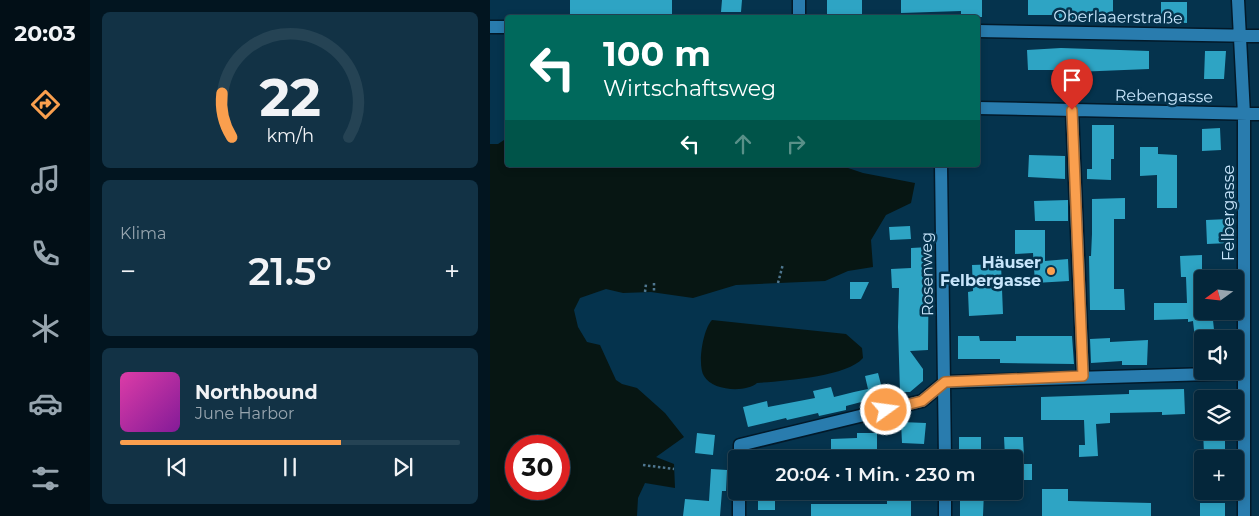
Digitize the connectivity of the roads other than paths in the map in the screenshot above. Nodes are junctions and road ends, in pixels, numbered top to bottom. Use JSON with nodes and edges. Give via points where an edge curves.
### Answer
{"nodes":[{"id":1,"x":799,"y":0,"type":"edge"},
{"id":2,"x":1238,"y":0,"type":"edge"},
{"id":3,"x":799,"y":15,"type":"edge"},
{"id":4,"x":490,"y":27,"type":"edge"},
{"id":5,"x":505,"y":27,"type":"edge"},
{"id":6,"x":980,"y":31,"type":"edge"},
{"id":7,"x":1240,"y":35,"type":"junction"},
{"id":8,"x":1259,"y":36,"type":"edge"},
{"id":9,"x":980,"y":108,"type":"edge"},
{"id":10,"x":1072,"y":110,"type":"junction"},
{"id":11,"x":1244,"y":114,"type":"junction"},
{"id":12,"x":1259,"y":114,"type":"edge"},
{"id":13,"x":941,"y":167,"type":"edge"},
{"id":14,"x":1244,"y":330,"type":"edge"},
{"id":15,"x":1194,"y":373,"type":"edge"},
{"id":16,"x":1083,"y":376,"type":"junction"},
{"id":17,"x":1244,"y":380,"type":"edge"},
{"id":18,"x":945,"y":382,"type":"junction"},
{"id":19,"x":740,"y":450,"type":"edge"},
{"id":20,"x":945,"y":450,"type":"edge"},
{"id":21,"x":739,"y":500,"type":"edge"},
{"id":22,"x":945,"y":500,"type":"edge"},
{"id":23,"x":739,"y":516,"type":"edge"},
{"id":24,"x":945,"y":516,"type":"edge"},
{"id":25,"x":1244,"y":516,"type":"edge"}],
"edges":[{"from":1,"to":3,"type":"street"},
{"from":2,"to":7,"type":"street","name":"Felbergasse"},
{"from":4,"to":5,"type":"street"},
{"from":6,"to":7,"type":"street","name":"Oberlaaerstraße"},
{"from":7,"to":8,"type":"street","name":"Oberlaaerstraße"},
{"from":7,"to":11,"type":"street","name":"Felbergasse"},
{"from":9,"to":10,"type":"street","name":"Rebengasse"},
{"from":10,"to":11,"type":"street","name":"Rebengasse"},
{"from":10,"to":16,"type":"street"},
{"from":11,"to":12,"type":"street","name":"Rebengasse"},
{"from":11,"to":14,"type":"street","name":"Felbergasse"},
{"from":13,"to":18,"type":"street","name":"Rosenweg"},
{"from":15,"to":16,"type":"street"},
{"from":16,"to":18,"type":"street"},
{"from":17,"to":25,"type":"street","name":"Felbergasse"},
{"from":18,"to":19,"type":"street","via":[[922,401],[740,445]]},
{"from":18,"to":20,"type":"street","name":"Rosenweg"},
{"from":21,"to":23,"type":"street"},
{"from":22,"to":24,"type":"street"}]}
